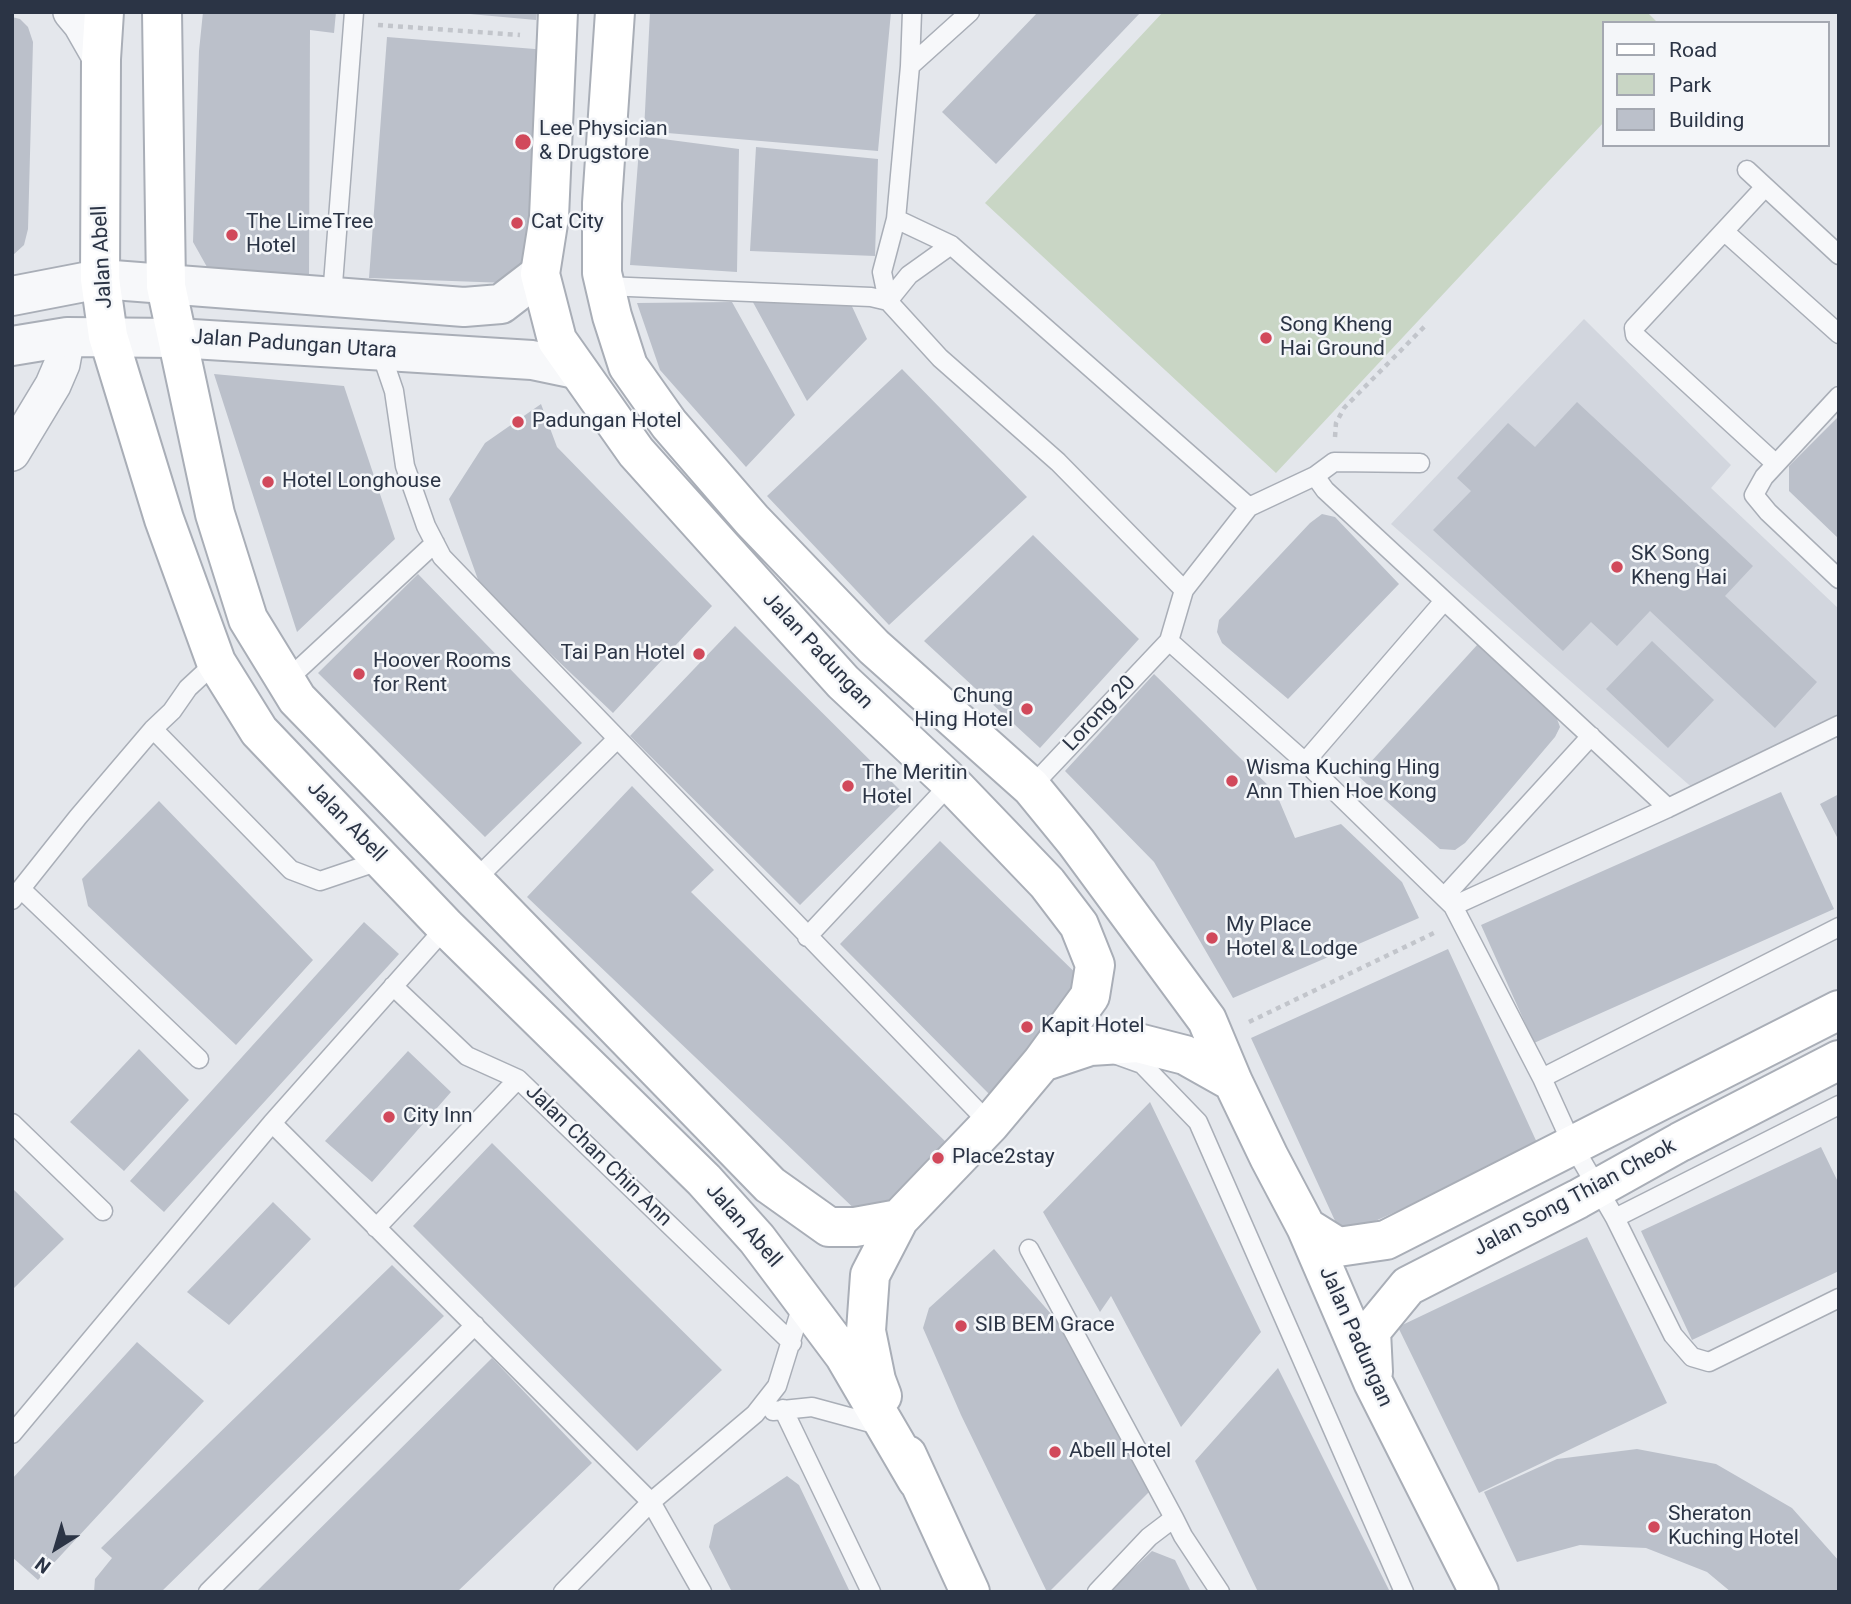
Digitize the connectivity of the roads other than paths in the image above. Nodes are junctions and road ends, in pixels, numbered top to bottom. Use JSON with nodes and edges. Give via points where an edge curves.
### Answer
{"nodes":[{"id":1,"x":71,"y":12,"type":"edge"},
{"id":2,"x":104,"y":12,"type":"edge"},
{"id":3,"x":162,"y":12,"type":"edge"},
{"id":4,"x":615,"y":12,"type":"edge"},
{"id":5,"x":912,"y":12,"type":"edge"},
{"id":6,"x":970,"y":12,"type":"edge"},
{"id":7,"x":353,"y":18,"type":"edge"},
{"id":8,"x":558,"y":25,"type":"edge"},
{"id":9,"x":101,"y":60,"type":"junction"},
{"id":10,"x":909,"y":66,"type":"junction"},
{"id":11,"x":1747,"y":170,"type":"dead end"},
{"id":12,"x":1765,"y":187,"type":"junction"},
{"id":13,"x":896,"y":219,"type":"junction"},
{"id":14,"x":1725,"y":232,"type":"junction"},
{"id":15,"x":951,"y":245,"type":"junction"},
{"id":16,"x":1839,"y":255,"type":"edge"},
{"id":17,"x":540,"y":274,"type":"junction"},
{"id":18,"x":100,"y":279,"type":"junction"},
{"id":19,"x":166,"y":286,"type":"junction"},
{"id":20,"x":605,"y":286,"type":"junction"},
{"id":21,"x":12,"y":296,"type":"edge"},
{"id":22,"x":332,"y":297,"type":"junction"},
{"id":23,"x":888,"y":301,"type":"junction"},
{"id":24,"x":1839,"y":334,"type":"edge"},
{"id":25,"x":108,"y":336,"type":"junction"},
{"id":26,"x":67,"y":337,"type":"junction"},
{"id":27,"x":176,"y":338,"type":"junction"},
{"id":28,"x":12,"y":346,"type":"edge"},
{"id":29,"x":380,"y":350,"type":"junction"},
{"id":30,"x":575,"y":369,"type":"junction"},
{"id":31,"x":1839,"y":396,"type":"edge"},
{"id":32,"x":24,"y":409,"type":"edge"},
{"id":33,"x":12,"y":453,"type":"edge"},
{"id":34,"x":1420,"y":463,"type":"dead end"},
{"id":35,"x":1776,"y":464,"type":"junction"},
{"id":36,"x":1315,"y":476,"type":"junction"},
{"id":37,"x":1249,"y":507,"type":"junction"},
{"id":38,"x":435,"y":543,"type":"junction"},
{"id":39,"x":1839,"y":579,"type":"edge"},
{"id":40,"x":1184,"y":590,"type":"junction"},
{"id":41,"x":1444,"y":601,"type":"junction"},
{"id":42,"x":1169,"y":641,"type":"junction"},
{"id":43,"x":216,"y":662,"type":"junction"},
{"id":44,"x":286,"y":681,"type":"junction"},
{"id":45,"x":1839,"y":724,"type":"edge"},
{"id":46,"x":153,"y":729,"type":"junction"},
{"id":47,"x":1591,"y":736,"type":"junction"},
{"id":48,"x":617,"y":739,"type":"junction"},
{"id":49,"x":1304,"y":762,"type":"junction"},
{"id":50,"x":951,"y":783,"type":"junction"},
{"id":51,"x":1031,"y":788,"type":"junction"},
{"id":52,"x":1668,"y":807,"type":"junction"},
{"id":53,"x":382,"y":860,"type":"junction"},
{"id":54,"x":475,"y":880,"type":"junction"},
{"id":55,"x":17,"y":895,"type":"edge"},
{"id":56,"x":1452,"y":908,"type":"junction"},
{"id":57,"x":446,"y":927,"type":"junction"},
{"id":58,"x":1839,"y":927,"type":"edge"},
{"id":59,"x":807,"y":937,"type":"junction"},
{"id":60,"x":393,"y":986,"type":"junction"},
{"id":61,"x":1839,"y":1010,"type":"edge"},
{"id":62,"x":1090,"y":1046,"type":"junction"},
{"id":63,"x":199,"y":1059,"type":"dead end"},
{"id":64,"x":1839,"y":1060,"type":"edge"},
{"id":65,"x":1042,"y":1062,"type":"junction"},
{"id":66,"x":1542,"y":1078,"type":"junction"},
{"id":67,"x":518,"y":1079,"type":"junction"},
{"id":68,"x":1233,"y":1082,"type":"junction"},
{"id":69,"x":1839,"y":1105,"type":"edge"},
{"id":70,"x":12,"y":1123,"type":"edge"},
{"id":71,"x":272,"y":1124,"type":"junction"},
{"id":72,"x":990,"y":1124,"type":"junction"},
{"id":73,"x":1572,"y":1144,"type":"junction"},
{"id":74,"x":1606,"y":1203,"type":"junction"},
{"id":75,"x":103,"y":1211,"type":"dead end"},
{"id":76,"x":900,"y":1219,"type":"junction"},
{"id":77,"x":1306,"y":1227,"type":"junction"},
{"id":78,"x":376,"y":1228,"type":"junction"},
{"id":79,"x":1028,"y":1249,"type":"dead end"},
{"id":80,"x":1839,"y":1298,"type":"edge"},
{"id":81,"x":804,"y":1300,"type":"junction"},
{"id":82,"x":475,"y":1325,"type":"junction"},
{"id":83,"x":792,"y":1343,"type":"junction"},
{"id":84,"x":1373,"y":1382,"type":"junction"},
{"id":85,"x":783,"y":1409,"type":"junction"},
{"id":86,"x":755,"y":1414,"type":"junction"},
{"id":87,"x":886,"y":1427,"type":"junction"},
{"id":88,"x":12,"y":1434,"type":"edge"},
{"id":89,"x":917,"y":1480,"type":"junction"},
{"id":90,"x":651,"y":1502,"type":"junction"},
{"id":91,"x":1174,"y":1518,"type":"junction"},
{"id":92,"x":208,"y":1592,"type":"edge"},
{"id":93,"x":563,"y":1592,"type":"edge"},
{"id":94,"x":702,"y":1592,"type":"edge"},
{"id":95,"x":871,"y":1592,"type":"edge"},
{"id":96,"x":970,"y":1592,"type":"edge"},
{"id":97,"x":1097,"y":1592,"type":"edge"},
{"id":98,"x":1220,"y":1592,"type":"edge"},
{"id":99,"x":1404,"y":1592,"type":"edge"},
{"id":100,"x":1479,"y":1592,"type":"edge"}],
"edges":[{"from":1,"to":9,"type":"street"},
{"from":2,"to":9,"type":"main road","name":"Jalan Abell"},
{"from":3,"to":19,"type":"main road"},
{"from":4,"to":20,"type":"main road","name":"Jalan Padungan","via":[[602,203]]},
{"from":5,"to":10,"type":"lane"},
{"from":6,"to":10,"type":"lane"},
{"from":7,"to":22,"type":"lane"},
{"from":8,"to":17,"type":"main road","name":"Jalan Padungan","via":[[548,217]]},
{"from":9,"to":18,"type":"main road","name":"Jalan Abell"},
{"from":10,"to":13,"type":"lane"},
{"from":11,"to":12,"type":"lane"},
{"from":12,"to":14,"type":"lane"},
{"from":12,"to":16,"type":"lane"},
{"from":13,"to":15,"type":"lane"},
{"from":13,"to":23,"type":"lane","via":[[882,272]]},
{"from":14,"to":24,"type":"lane"},
{"from":14,"to":35,"type":"lane","via":[[1637,322],[1635,335]]},
{"from":15,"to":23,"type":"lane","via":[[909,275]]},
{"from":15,"to":37,"type":"lane"},
{"from":17,"to":22,"type":"street","via":[[502,304],[464,307]]},
{"from":17,"to":30,"type":"main road","name":"Jalan Padungan","via":[[557,340]]},
{"from":18,"to":19,"type":"street"},
{"from":18,"to":21,"type":"street"},
{"from":18,"to":25,"type":"main road","name":"Jalan Abell"},
{"from":19,"to":22,"type":"street"},
{"from":19,"to":27,"type":"main road"},
{"from":20,"to":23,"type":"lane"},
{"from":20,"to":51,"type":"main road","name":"Jalan Padungan","via":[[628,366],[668,424],[873,648]]},
{"from":23,"to":40,"type":"lane","via":[[940,358],[1058,462]]},
{"from":25,"to":26,"type":"street","name":"Jalan Padungan Utara"},
{"from":25,"to":27,"type":"street","name":"Jalan Padungan Utara"},
{"from":25,"to":43,"type":"main road","name":"Jalan Abell","via":[[164,519]]},
{"from":26,"to":28,"type":"street","name":"Jalan Padungan Utara"},
{"from":26,"to":32,"type":"street","via":[[62,364]]},
{"from":27,"to":29,"type":"street","name":"Jalan Padungan Utara"},
{"from":27,"to":44,"type":"main road","via":[[215,514],[248,619]]},
{"from":29,"to":30,"type":"street","name":"Jalan Padungan Utara","via":[[532,360]]},
{"from":29,"to":38,"type":"lane","via":[[394,391],[405,466]]},
{"from":30,"to":50,"type":"main road","name":"Jalan Padungan","via":[[636,452],[843,682]]},
{"from":31,"to":35,"type":"lane"},
{"from":32,"to":33,"type":"street"},
{"from":34,"to":36,"type":"lane","via":[[1334,462]]},
{"from":35,"to":39,"type":"lane","via":[[1754,495]]},
{"from":36,"to":37,"type":"lane"},
{"from":36,"to":41,"type":"lane"},
{"from":37,"to":40,"type":"lane"},
{"from":38,"to":44,"type":"lane"},
{"from":38,"to":48,"type":"lane","via":[[442,557]]},
{"from":40,"to":42,"type":"lane"},
{"from":41,"to":47,"type":"lane"},
{"from":41,"to":49,"type":"lane"},
{"from":42,"to":49,"type":"lane"},
{"from":42,"to":51,"type":"lane","name":"Lorong 20"},
{"from":43,"to":46,"type":"lane"},
{"from":43,"to":53,"type":"main road","name":"Jalan Abell","via":[[259,732]]},
{"from":44,"to":54,"type":"main road","via":[[297,699]]},
{"from":45,"to":52,"type":"lane"},
{"from":46,"to":53,"type":"lane","via":[[291,870],[320,881]]},
{"from":46,"to":55,"type":"lane"},
{"from":47,"to":52,"type":"lane"},
{"from":47,"to":56,"type":"lane"},
{"from":48,"to":54,"type":"lane"},
{"from":48,"to":59,"type":"lane"},
{"from":49,"to":56,"type":"lane"},
{"from":50,"to":59,"type":"lane"},
{"from":50,"to":65,"type":"main road","name":"Jalan Padungan","via":[[1048,883],[1079,925],[1095,964],[1090,996]]},
{"from":51,"to":68,"type":"main road","name":"Jalan Padungan","via":[[1147,935],[1207,1020]]},
{"from":52,"to":56,"type":"lane"},
{"from":53,"to":57,"type":"main road","name":"Jalan Abell"},
{"from":54,"to":76,"type":"main road","via":[[770,1185],[829,1227]]},
{"from":55,"to":63,"type":"lane"},
{"from":56,"to":66,"type":"lane"},
{"from":57,"to":60,"type":"lane"},
{"from":57,"to":81,"type":"main road","name":"Jalan Abell","via":[[704,1180]]},
{"from":58,"to":66,"type":"lane"},
{"from":59,"to":72,"type":"lane"},
{"from":60,"to":67,"type":"lane","name":"Jalan Chan Chin Ann","via":[[467,1056]]},
{"from":60,"to":71,"type":"lane"},
{"from":61,"to":73,"type":"main road"},
{"from":62,"to":65,"type":"main road"},
{"from":62,"to":68,"type":"main road","via":[[1139,1043],[1185,1055]]},
{"from":62,"to":99,"type":"lane","via":[[1142,1064],[1198,1122]]},
{"from":64,"to":74,"type":"main road","name":"Jalan Song Thian Cheok"},
{"from":65,"to":72,"type":"main road","name":"Jalan Abell"},
{"from":66,"to":73,"type":"lane"},
{"from":67,"to":78,"type":"lane"},
{"from":67,"to":83,"type":"lane","name":"Jalan Chan Chin Ann"},
{"from":68,"to":77,"type":"main road","name":"Jalan Padungan"},
{"from":69,"to":74,"type":"lane"},
{"from":70,"to":75,"type":"lane"},
{"from":71,"to":78,"type":"lane"},
{"from":71,"to":88,"type":"lane"},
{"from":72,"to":76,"type":"main road","name":"Jalan Abell"},
{"from":73,"to":74,"type":"lane"},
{"from":73,"to":77,"type":"main road","via":[[1386,1240],[1338,1247]]},
{"from":74,"to":80,"type":"lane","via":[[1673,1335],[1692,1357],[1709,1362]]},
{"from":74,"to":84,"type":"main road","name":"Jalan Song Thian Cheok","via":[[1408,1286],[1371,1331]]},
{"from":76,"to":89,"type":"main road","name":"Jalan Abell","via":[[870,1275],[866,1331],[876,1380]]},
{"from":77,"to":84,"type":"main road","name":"Jalan Padungan"},
{"from":78,"to":82,"type":"lane"},
{"from":79,"to":91,"type":"lane"},
{"from":81,"to":83,"type":"lane"},
{"from":81,"to":87,"type":"main road","name":"Jalan Abell","via":[[844,1355]]},
{"from":82,"to":90,"type":"lane"},
{"from":82,"to":92,"type":"lane"},
{"from":83,"to":86,"type":"lane","via":[[777,1386]]},
{"from":84,"to":100,"type":"main road","name":"Jalan Padungan"},
{"from":85,"to":86,"type":"lane"},
{"from":85,"to":87,"type":"lane","via":[[812,1407]]},
{"from":85,"to":95,"type":"lane"},
{"from":86,"to":90,"type":"lane"},
{"from":87,"to":89,"type":"main road","name":"Jalan Abell"},
{"from":89,"to":96,"type":"main road","name":"Jalan Abell"},
{"from":90,"to":93,"type":"lane"},
{"from":90,"to":94,"type":"lane"},
{"from":91,"to":97,"type":"lane","via":[[1149,1537]]},
{"from":91,"to":98,"type":"lane"}]}
